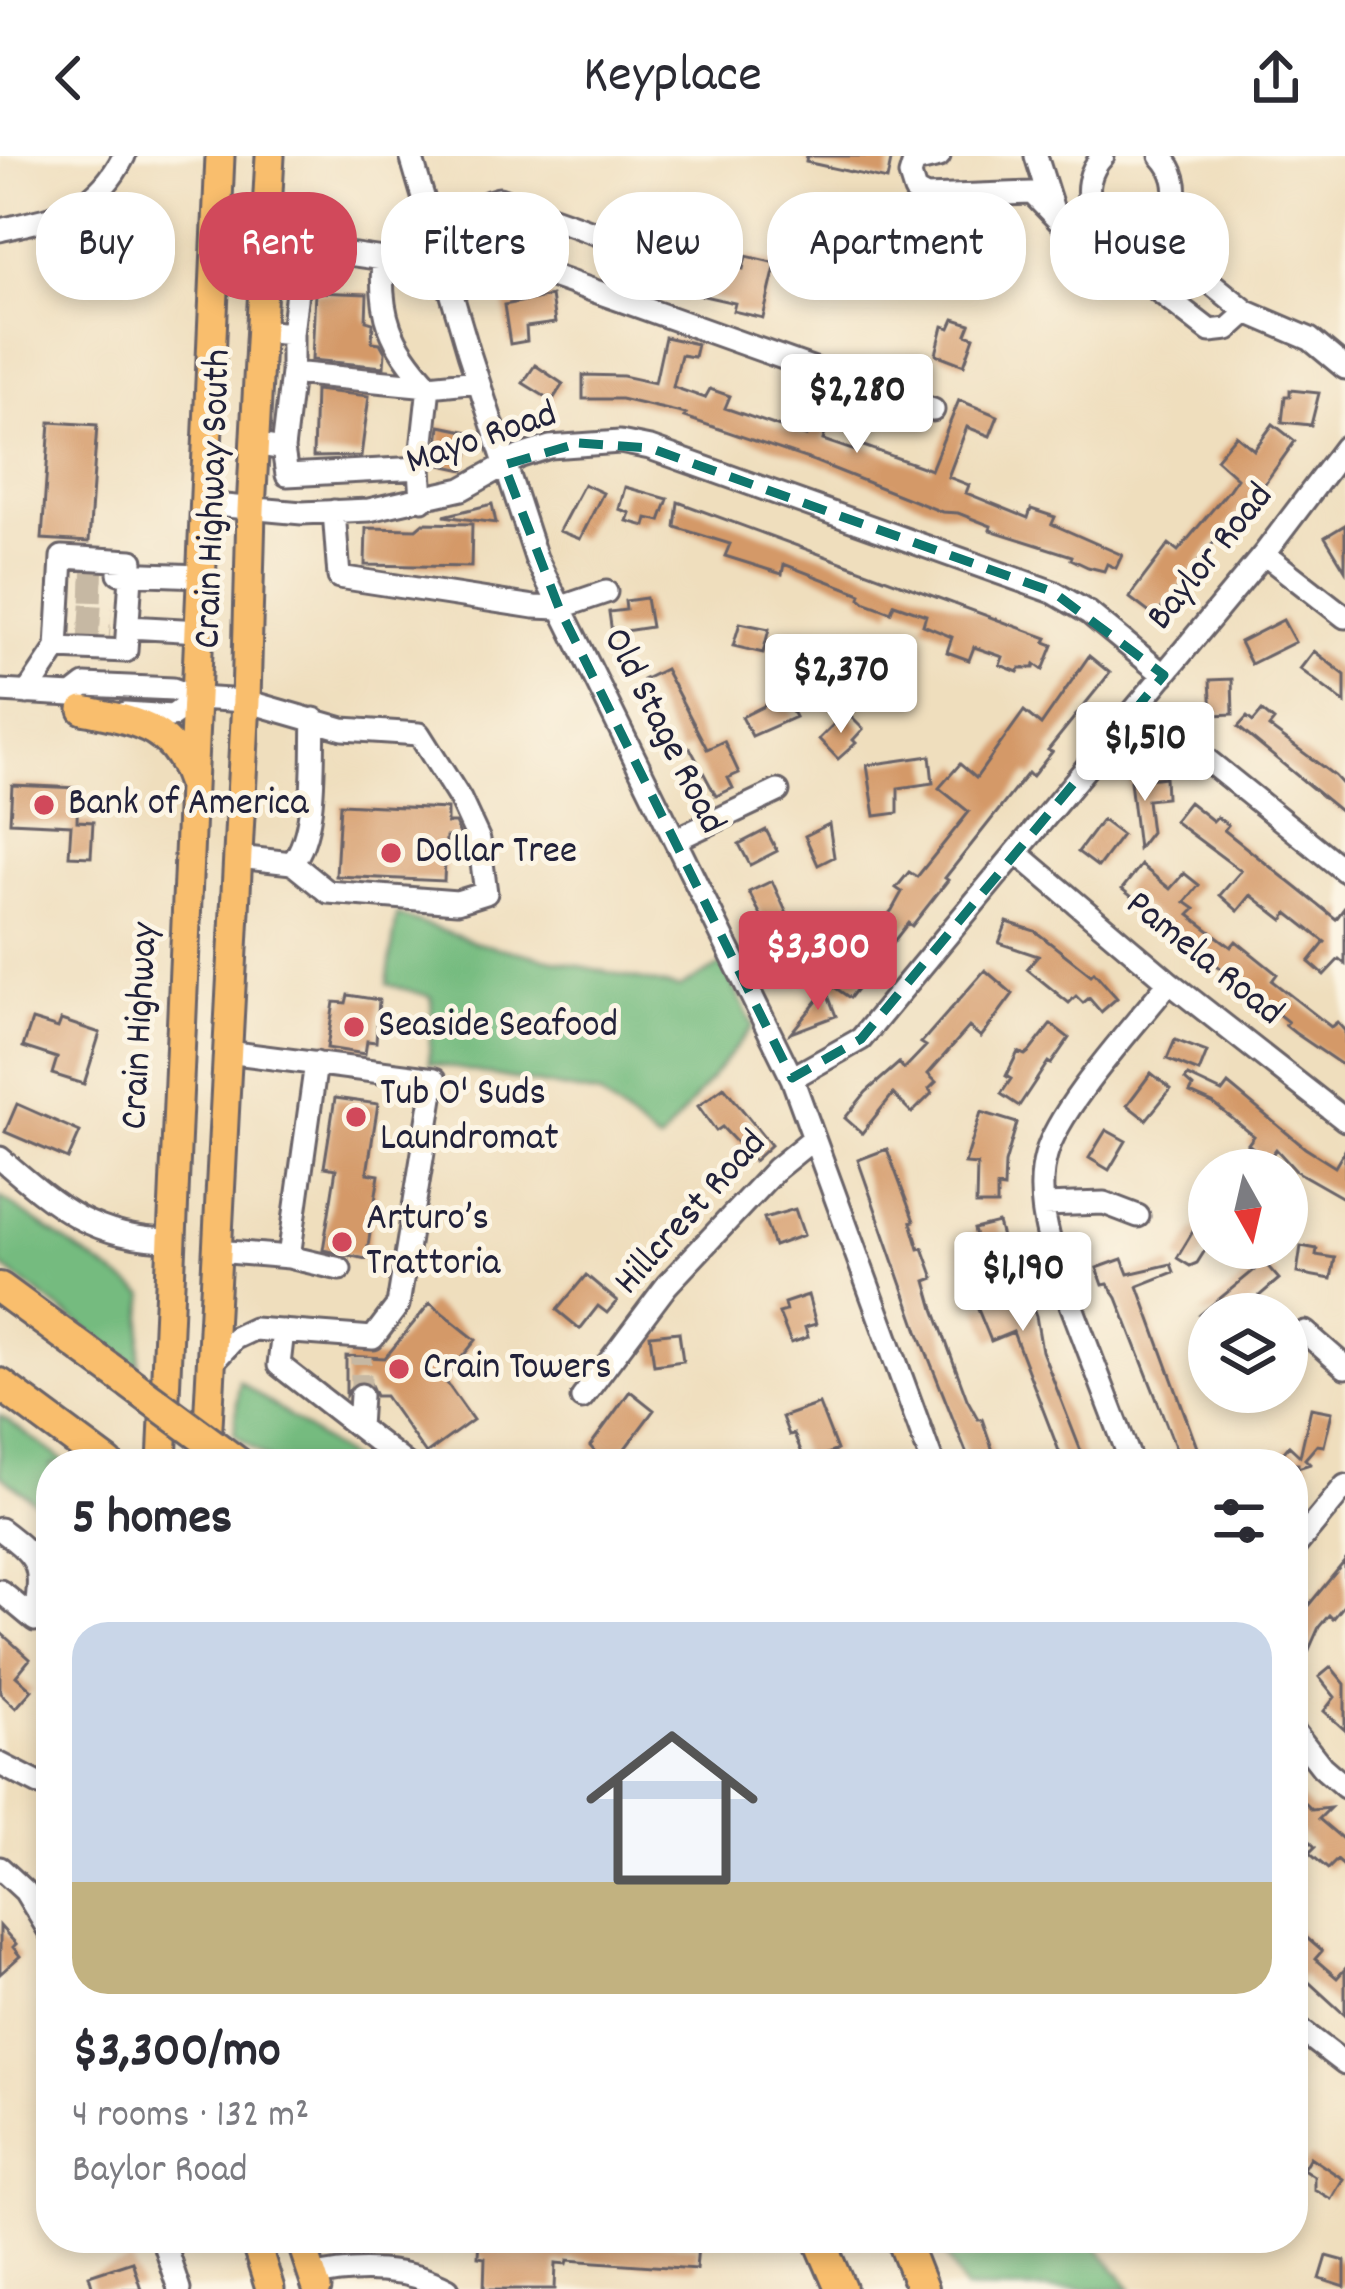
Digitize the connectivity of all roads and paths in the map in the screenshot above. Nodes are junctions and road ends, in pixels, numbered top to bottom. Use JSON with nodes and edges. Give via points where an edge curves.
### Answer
{"nodes":[{"id":1,"x":124,"y":156,"type":"edge"},
{"id":2,"x":220,"y":156,"type":"edge"},
{"id":3,"x":270,"y":156,"type":"edge"},
{"id":4,"x":411,"y":156,"type":"edge"},
{"id":5,"x":939,"y":156,"type":"edge"},
{"id":6,"x":1036,"y":156,"type":"edge"},
{"id":7,"x":1103,"y":156,"type":"edge"},
{"id":8,"x":1160,"y":156,"type":"edge"},
{"id":9,"x":268,"y":192,"type":"edge"},
{"id":10,"x":421,"y":192,"type":"edge"},
{"id":11,"x":1090,"y":192,"type":"edge"},
{"id":12,"x":1176,"y":192,"type":"edge"},
{"id":13,"x":1050,"y":203,"type":"edge"},
{"id":14,"x":1050,"y":212,"type":"edge"},
{"id":15,"x":0,"y":230,"type":"edge"},
{"id":16,"x":357,"y":256,"type":"edge"},
{"id":17,"x":569,"y":283,"type":"edge"},
{"id":18,"x":1229,"y":297,"type":"edge"},
{"id":19,"x":262,"y":300,"type":"edge"},
{"id":20,"x":296,"y":300,"type":"edge"},
{"id":21,"x":453,"y":300,"type":"edge"},
{"id":22,"x":1170,"y":300,"type":"edge"},
{"id":23,"x":1247,"y":312,"type":"junction"},
{"id":24,"x":260,"y":331,"type":"junction"},
{"id":25,"x":292,"y":334,"type":"junction"},
{"id":26,"x":1345,"y":368,"type":"edge"},
{"id":27,"x":292,"y":373,"type":"junction"},
{"id":28,"x":478,"y":381,"type":"junction"},
{"id":29,"x":429,"y":386,"type":"junction"},
{"id":30,"x":256,"y":403,"type":"junction"},
{"id":31,"x":933,"y":410,"type":"dead end"},
{"id":32,"x":289,"y":412,"type":"junction"},
{"id":33,"x":254,"y":444,"type":"junction"},
{"id":34,"x":1345,"y":447,"type":"edge"},
{"id":35,"x":284,"y":449,"type":"junction"},
{"id":36,"x":504,"y":465,"type":"junction"},
{"id":37,"x":419,"y":468,"type":"junction"},
{"id":38,"x":422,"y":500,"type":"junction"},
{"id":39,"x":202,"y":504,"type":"junction"},
{"id":40,"x":250,"y":510,"type":"junction"},
{"id":41,"x":334,"y":512,"type":"junction"},
{"id":42,"x":1264,"y":554,"type":"junction"},
{"id":43,"x":121,"y":583,"type":"junction"},
{"id":44,"x":201,"y":584,"type":"junction"},
{"id":45,"x":606,"y":592,"type":"dead end"},
{"id":46,"x":559,"y":608,"type":"junction"},
{"id":47,"x":1345,"y":617,"type":"edge"},
{"id":48,"x":66,"y":628,"type":"junction"},
{"id":49,"x":122,"y":631,"type":"junction"},
{"id":50,"x":200,"y":631,"type":"junction"},
{"id":51,"x":1164,"y":675,"type":"junction"},
{"id":52,"x":135,"y":688,"type":"junction"},
{"id":53,"x":0,"y":692,"type":"edge"},
{"id":54,"x":27,"y":693,"type":"junction"},
{"id":55,"x":197,"y":698,"type":"junction"},
{"id":56,"x":246,"y":701,"type":"junction"},
{"id":57,"x":78,"y":702,"type":"junction"},
{"id":58,"x":1139,"y":706,"type":"junction"},
{"id":59,"x":314,"y":718,"type":"junction"},
{"id":60,"x":193,"y":788,"type":"junction"},
{"id":61,"x":778,"y":791,"type":"dead end"},
{"id":62,"x":677,"y":839,"type":"junction"},
{"id":63,"x":1017,"y":853,"type":"junction"},
{"id":64,"x":238,"y":857,"type":"junction"},
{"id":65,"x":292,"y":863,"type":"junction"},
{"id":66,"x":1345,"y":871,"type":"edge"},
{"id":67,"x":1169,"y":982,"type":"junction"},
{"id":68,"x":227,"y":1052,"type":"junction"},
{"id":69,"x":316,"y":1064,"type":"junction"},
{"id":70,"x":791,"y":1078,"type":"junction"},
{"id":71,"x":1345,"y":1120,"type":"edge"},
{"id":72,"x":814,"y":1138,"type":"junction"},
{"id":73,"x":0,"y":1157,"type":"edge"},
{"id":74,"x":1043,"y":1205,"type":"junction"},
{"id":75,"x":1138,"y":1216,"type":"dead end"},
{"id":76,"x":172,"y":1240,"type":"junction"},
{"id":77,"x":216,"y":1251,"type":"junction"},
{"id":78,"x":289,"y":1257,"type":"junction"},
{"id":79,"x":340,"y":1269,"type":"dead end"},
{"id":80,"x":0,"y":1288,"type":"edge"},
{"id":81,"x":283,"y":1331,"type":"junction"},
{"id":82,"x":1308,"y":1335,"type":"edge"},
{"id":83,"x":211,"y":1364,"type":"junction"},
{"id":84,"x":1345,"y":1367,"type":"edge"},
{"id":85,"x":0,"y":1384,"type":"edge"},
{"id":86,"x":361,"y":1395,"type":"tunnel mouth"},
{"id":87,"x":582,"y":1398,"type":"dead end"},
{"id":88,"x":359,"y":1427,"type":"junction"},
{"id":89,"x":88,"y":1449,"type":"edge"},
{"id":90,"x":163,"y":1449,"type":"edge"},
{"id":91,"x":207,"y":1449,"type":"edge"},
{"id":92,"x":219,"y":1449,"type":"edge"},
{"id":93,"x":387,"y":1449,"type":"edge"},
{"id":94,"x":928,"y":1449,"type":"edge"},
{"id":95,"x":1126,"y":1449,"type":"edge"},
{"id":96,"x":1345,"y":1486,"type":"edge"},
{"id":97,"x":0,"y":1529,"type":"edge"},
{"id":98,"x":1308,"y":1531,"type":"edge"},
{"id":99,"x":36,"y":1566,"type":"edge"},
{"id":100,"x":0,"y":1591,"type":"edge"},
{"id":101,"x":36,"y":1612,"type":"edge"},
{"id":102,"x":1308,"y":1750,"type":"edge"},
{"id":103,"x":0,"y":1764,"type":"edge"},
{"id":104,"x":36,"y":1782,"type":"edge"},
{"id":105,"x":1345,"y":1786,"type":"edge"},
{"id":106,"x":0,"y":1868,"type":"edge"},
{"id":107,"x":36,"y":1910,"type":"edge"},
{"id":108,"x":1308,"y":2036,"type":"edge"},
{"id":109,"x":1345,"y":2064,"type":"edge"},
{"id":110,"x":167,"y":2253,"type":"edge"},
{"id":111,"x":259,"y":2253,"type":"edge"},
{"id":112,"x":305,"y":2253,"type":"edge"},
{"id":113,"x":825,"y":2253,"type":"edge"},
{"id":114,"x":908,"y":2253,"type":"edge"},
{"id":115,"x":315,"y":2283,"type":"edge"},
{"id":116,"x":179,"y":2289,"type":"edge"},
{"id":117,"x":270,"y":2289,"type":"edge"},
{"id":118,"x":448,"y":2289,"type":"edge"},
{"id":119,"x":841,"y":2289,"type":"edge"},
{"id":120,"x":922,"y":2289,"type":"edge"}],
"edges":[{"from":1,"to":15,"type":"street","via":[[94,200]]},
{"from":2,"to":39,"type":"main road","name":"Crain Highway South"},
{"from":3,"to":9,"type":"main road","name":"Crain Highway South"},
{"from":4,"to":10,"type":"street","name":"Old Stage Road"},
{"from":5,"to":14,"type":"street","via":[[914,162],[915,191],[926,197],[1032,193]]},
{"from":6,"to":13,"type":"street"},
{"from":7,"to":11,"type":"street","via":[[1089,176]]},
{"from":8,"to":12,"type":"street"},
{"from":16,"to":29,"type":"street","via":[[382,259],[380,305],[408,364]]},
{"from":17,"to":31,"type":"street"},
{"from":18,"to":23,"type":"street"},
{"from":19,"to":24,"type":"main road","name":"Crain Highway South"},
{"from":20,"to":25,"type":"street"},
{"from":21,"to":28,"type":"street","name":"Old Stage Road"},
{"from":22,"to":23,"type":"street","via":[[1210,332]]},
{"from":23,"to":26,"type":"street","via":[[1310,339]]},
{"from":24,"to":25,"type":"street"},
{"from":24,"to":30,"type":"main road","name":"Crain Highway South"},
{"from":25,"to":27,"type":"street"},
{"from":27,"to":29,"type":"street"},
{"from":27,"to":32,"type":"street"},
{"from":28,"to":29,"type":"street"},
{"from":28,"to":36,"type":"street","name":"Old Stage Road"},
{"from":29,"to":37,"type":"street"},
{"from":30,"to":32,"type":"street"},
{"from":30,"to":33,"type":"main road","name":"Crain Highway South"},
{"from":32,"to":35,"type":"street"},
{"from":33,"to":35,"type":"street"},
{"from":33,"to":40,"type":"main road","name":"Crain Highway South"},
{"from":34,"to":42,"type":"street","name":"Baylor Road"},
{"from":35,"to":37,"type":"street","via":[[287,475]]},
{"from":36,"to":38,"type":"street","name":"Mayo Road"},
{"from":36,"to":46,"type":"street","name":"Old Stage Road"},
{"from":36,"to":51,"type":"street","name":"Mayo Road","via":[[580,443],[650,448],[1053,592]]},
{"from":37,"to":38,"type":"street"},
{"from":38,"to":41,"type":"street","name":"Mayo Road"},
{"from":39,"to":40,"type":"street","name":"Mayo Road"},
{"from":39,"to":44,"type":"main road","name":"Crain Highway South"},
{"from":40,"to":41,"type":"street","name":"Mayo Road"},
{"from":40,"to":56,"type":"main road","name":"Crain Highway South"},
{"from":41,"to":46,"type":"street","via":[[339,577]]},
{"from":42,"to":47,"type":"street"},
{"from":42,"to":51,"type":"street","name":"Baylor Road"},
{"from":43,"to":44,"type":"street"},
{"from":43,"to":48,"type":"street","via":[[132,562],[62,557],[71,580]]},
{"from":43,"to":49,"type":"street"},
{"from":44,"to":50,"type":"main road","name":"Crain Highway"},
{"from":45,"to":46,"type":"street"},
{"from":46,"to":62,"type":"street","name":"Old Stage Road"},
{"from":48,"to":49,"type":"street"},
{"from":48,"to":54,"type":"street"},
{"from":49,"to":50,"type":"street"},
{"from":49,"to":52,"type":"street"},
{"from":50,"to":55,"type":"main road","name":"Crain Highway"},
{"from":51,"to":58,"type":"street","name":"Baylor Road"},
{"from":52,"to":55,"type":"street"},
{"from":52,"to":57,"type":"street","via":[[85,685]]},
{"from":53,"to":54,"type":"street"},
{"from":54,"to":57,"type":"street"},
{"from":55,"to":56,"type":"street"},
{"from":55,"to":57,"type":"street","via":[[172,716]]},
{"from":55,"to":60,"type":"main road","name":"Crain Highway"},
{"from":56,"to":59,"type":"street"},
{"from":56,"to":64,"type":"main road"},
{"from":57,"to":60,"type":"main road","via":[[158,733]]},
{"from":58,"to":63,"type":"street","name":"Baylor Road"},
{"from":58,"to":66,"type":"street"},
{"from":59,"to":65,"type":"street","via":[[309,820]]},
{"from":59,"to":65,"type":"street","via":[[344,729],[419,734],[479,840],[486,893],[457,902],[328,892]]},
{"from":60,"to":76,"type":"main road","name":"Crain Highway"},
{"from":61,"to":62,"type":"street"},
{"from":62,"to":70,"type":"street","name":"Old Stage Road"},
{"from":63,"to":67,"type":"street","name":"Pamela Road"},
{"from":63,"to":70,"type":"street","name":"Baylor Road","via":[[861,1039]]},
{"from":64,"to":65,"type":"street"},
{"from":64,"to":68,"type":"main road"},
{"from":67,"to":71,"type":"street","name":"Pamela Road"},
{"from":67,"to":74,"type":"street","via":[[1054,1135]]},
{"from":68,"to":69,"type":"street"},
{"from":68,"to":77,"type":"main road"},
{"from":69,"to":78,"type":"street"},
{"from":69,"to":81,"type":"street","via":[[435,1079],[398,1305],[361,1347]]},
{"from":70,"to":72,"type":"street","name":"Old Stage Road"},
{"from":72,"to":87,"type":"street","name":"Hillcrest Road","via":[[667,1285]]},
{"from":72,"to":94,"type":"street","name":"Old Stage Road"},
{"from":73,"to":76,"type":"street","via":[[56,1206],[99,1230]]},
{"from":74,"to":75,"type":"street","via":[[1104,1203]]},
{"from":74,"to":95,"type":"street","via":[[1056,1265]]},
{"from":76,"to":90,"type":"main road","name":"Crain Highway"},
{"from":77,"to":78,"type":"street"},
{"from":77,"to":83,"type":"main road"},
{"from":78,"to":79,"type":"street"},
{"from":80,"to":92,"type":"highway","bridge":true},
{"from":81,"to":83,"type":"street","via":[[254,1328]]},
{"from":81,"to":88,"type":"street","via":[[279,1365]]},
{"from":82,"to":84,"type":"street"},
{"from":83,"to":91,"type":"main road"},
{"from":85,"to":89,"type":"highway"},
{"from":86,"to":88,"type":"street"},
{"from":88,"to":93,"type":"street"},
{"from":96,"to":98,"type":"street"},
{"from":97,"to":99,"type":"street","via":[[32,1552]]},
{"from":100,"to":101,"type":"street","via":[[35,1620]]},
{"from":102,"to":105,"type":"street"},
{"from":103,"to":104,"type":"street"},
{"from":106,"to":107,"type":"street"},
{"from":108,"to":109,"type":"street"},
{"from":110,"to":116,"type":"street"},
{"from":111,"to":117,"type":"main road"},
{"from":112,"to":115,"type":"main road"},
{"from":113,"to":119,"type":"highway"},
{"from":114,"to":120,"type":"highway"},
{"from":115,"to":118,"type":"street","via":[[348,2268]]}]}
